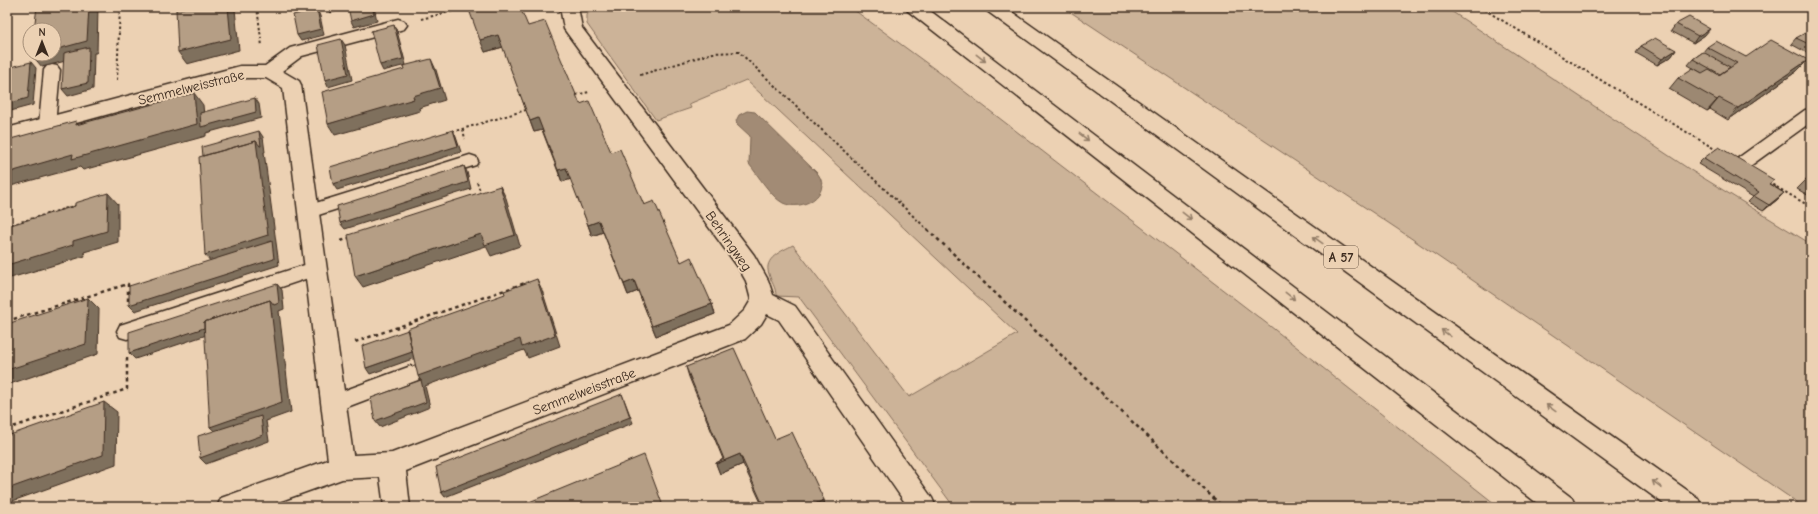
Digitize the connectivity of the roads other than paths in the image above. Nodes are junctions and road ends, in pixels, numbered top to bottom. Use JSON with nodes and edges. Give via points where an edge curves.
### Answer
{"nodes":[{"id":1,"x":569,"y":7,"type":"edge"},
{"id":2,"x":907,"y":7,"type":"edge"},
{"id":3,"x":914,"y":7,"type":"edge"},
{"id":4,"x":993,"y":7,"type":"edge"},
{"id":5,"x":398,"y":25,"type":"road end"},
{"id":6,"x":950,"y":34,"type":"junction"},
{"id":7,"x":52,"y":70,"type":"dead end"},
{"id":8,"x":267,"y":72,"type":"junction"},
{"id":9,"x":1811,"y":114,"type":"edge"},
{"id":10,"x":47,"y":125,"type":"junction"},
{"id":11,"x":7,"y":135,"type":"edge"},
{"id":12,"x":470,"y":161,"type":"road end"},
{"id":13,"x":1740,"y":165,"type":"edge"},
{"id":14,"x":309,"y":212,"type":"junction"},
{"id":15,"x":315,"y":259,"type":"junction"},
{"id":16,"x":763,"y":301,"type":"junction"},
{"id":17,"x":127,"y":331,"type":"road end"},
{"id":18,"x":411,"y":374,"type":"dead end"},
{"id":19,"x":334,"y":403,"type":"junction"},
{"id":20,"x":392,"y":465,"type":"junction"},
{"id":21,"x":342,"y":467,"type":"junction"},
{"id":22,"x":230,"y":507,"type":"edge"},
{"id":23,"x":397,"y":507,"type":"edge"},
{"id":24,"x":923,"y":507,"type":"edge"},
{"id":25,"x":1563,"y":507,"type":"edge"},
{"id":26,"x":1689,"y":507,"type":"edge"}],
"edges":[{"from":1,"to":16,"type":"main road","name":"Behringweg","via":[[572,29],[746,261],[757,280]]},
{"from":2,"to":6,"type":"main road"},
{"from":3,"to":6,"type":"main road"},
{"from":26,"to":4,"type":"main road","number":"A 57","one_way":true},
{"from":5,"to":8,"type":"main road","via":[[296,52]]},
{"from":6,"to":25,"type":"main road","one_way":true},
{"from":7,"to":10,"type":"lane"},
{"from":8,"to":10,"type":"main road","name":"Semmelweisstraße","via":[[240,72]]},
{"from":8,"to":14,"type":"main road","name":"Semmelweisstraße","via":[[292,85]]},
{"from":9,"to":13,"type":"lane"},
{"from":10,"to":11,"type":"main road","name":"Semmelweisstraße"},
{"from":12,"to":14,"type":"lane"},
{"from":14,"to":15,"type":"main road","name":"Semmelweisstraße"},
{"from":15,"to":17,"type":"lane"},
{"from":15,"to":19,"type":"main road","name":"Semmelweisstraße"},
{"from":16,"to":20,"type":"main road","name":"Semmelweisstraße","via":[[753,317],[737,332]]},
{"from":16,"to":24,"type":"main road","via":[[787,313]]},
{"from":18,"to":19,"type":"lane"},
{"from":19,"to":21,"type":"main road","name":"Semmelweisstraße"},
{"from":20,"to":21,"type":"main road","name":"Semmelweisstraße"},
{"from":20,"to":23,"type":"main road"},
{"from":21,"to":22,"type":"main road","name":"Semmelweisstraße"}]}
